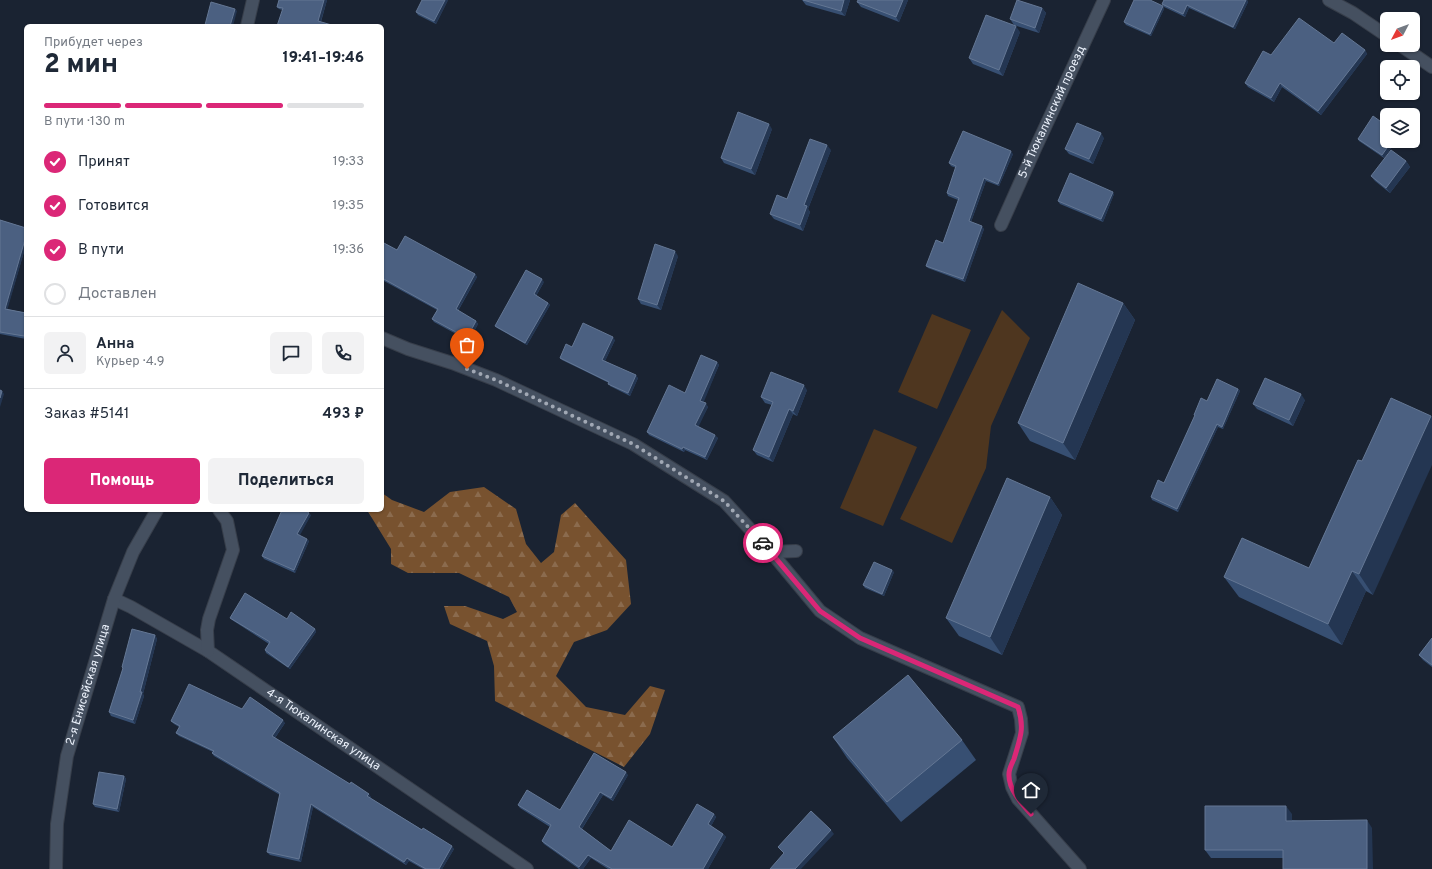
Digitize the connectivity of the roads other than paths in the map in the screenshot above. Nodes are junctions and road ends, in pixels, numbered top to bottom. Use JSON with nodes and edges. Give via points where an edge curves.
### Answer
{"nodes":[{"id":1,"x":253,"y":0,"type":"edge"},
{"id":2,"x":1104,"y":0,"type":"edge"},
{"id":3,"x":1329,"y":0,"type":"edge"},
{"id":4,"x":247,"y":24,"type":"edge"},
{"id":5,"x":1380,"y":31,"type":"edge"},
{"id":6,"x":1411,"y":52,"type":"edge"},
{"id":7,"x":1432,"y":66,"type":"edge"},
{"id":8,"x":1001,"y":225,"type":"dead end"},
{"id":9,"x":384,"y":339,"type":"edge"},
{"id":10,"x":156,"y":512,"type":"edge"},
{"id":11,"x":220,"y":512,"type":"edge"},
{"id":12,"x":796,"y":551,"type":"dead end"},
{"id":13,"x":771,"y":552,"type":"junction"},
{"id":14,"x":114,"y":599,"type":"junction"},
{"id":15,"x":208,"y":651,"type":"junction"},
{"id":16,"x":56,"y":869,"type":"edge"},
{"id":17,"x":527,"y":869,"type":"edge"},
{"id":18,"x":1080,"y":869,"type":"edge"}],
"edges":[{"from":1,"to":4,"type":"street"},
{"from":2,"to":8,"type":"street","name":"5-й Тюкалинский проезд"},
{"from":3,"to":5,"type":"street"},
{"from":6,"to":7,"type":"street"},
{"from":9,"to":13,"type":"street","via":[[496,380],[633,444],[724,501]]},
{"from":10,"to":14,"type":"street","name":"2-я Енисейская улица","via":[[134,552]]},
{"from":11,"to":15,"type":"street","via":[[227,521],[233,550],[209,619]]},
{"from":12,"to":13,"type":"street"},
{"from":13,"to":18,"type":"street","via":[[820,611],[860,638],[1018,707],[1022,733],[1009,774],[1012,787],[1018,799]]},
{"from":14,"to":15,"type":"street","name":"4-я Тюкалинская улица"},
{"from":14,"to":16,"type":"street","name":"2-я Енисейская улица","via":[[67,756],[57,824]]},
{"from":15,"to":17,"type":"street","name":"4-я Тюкалинская улица"}]}
